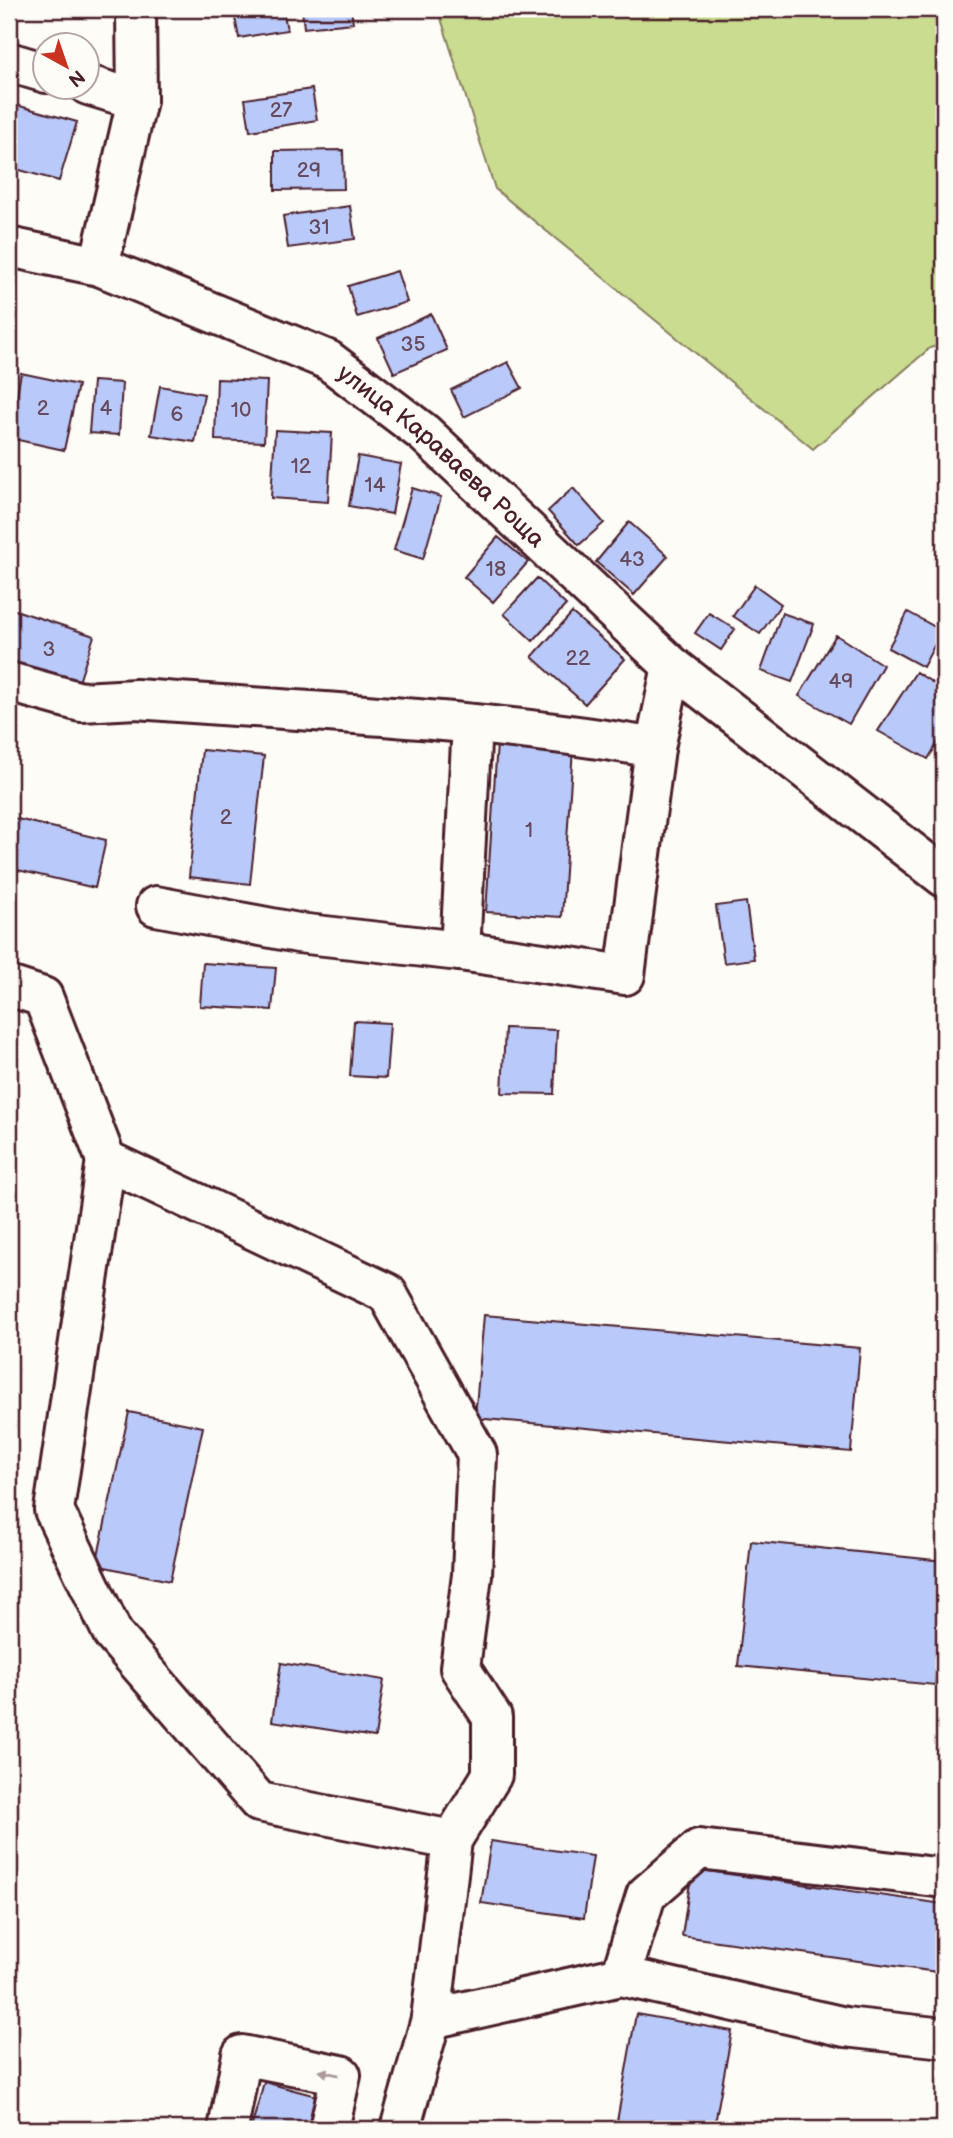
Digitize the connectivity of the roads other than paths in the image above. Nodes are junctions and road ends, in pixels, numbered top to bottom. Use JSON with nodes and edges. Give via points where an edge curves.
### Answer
{"nodes":[{"id":1,"x":136,"y":9,"type":"edge"},
{"id":2,"x":9,"y":62,"type":"edge"},
{"id":3,"x":32,"y":69,"type":"edge"},
{"id":4,"x":102,"y":89,"type":"edge"},
{"id":5,"x":137,"y":100,"type":"junction"},
{"id":6,"x":9,"y":247,"type":"edge"},
{"id":7,"x":99,"y":266,"type":"junction"},
{"id":8,"x":672,"y":666,"type":"junction"},
{"id":9,"x":9,"y":682,"type":"edge"},
{"id":10,"x":472,"y":724,"type":"junction"},
{"id":11,"x":655,"y":747,"type":"junction"},
{"id":12,"x":944,"y":877,"type":"edge"},
{"id":13,"x":156,"y":906,"type":"dead end"},
{"id":14,"x":460,"y":951,"type":"junction"},
{"id":15,"x":9,"y":986,"type":"edge"},
{"id":16,"x":106,"y":1160,"type":"junction"},
{"id":17,"x":452,"y":1840,"type":"junction"},
{"id":18,"x":944,"y":1878,"type":"edge"},
{"id":19,"x":621,"y":1976,"type":"junction"},
{"id":20,"x":432,"y":2020,"type":"junction"},
{"id":21,"x":944,"y":2038,"type":"edge"},
{"id":22,"x":228,"y":2129,"type":"edge"},
{"id":23,"x":328,"y":2129,"type":"edge"},
{"id":24,"x":400,"y":2129,"type":"edge"}],
"edges":[{"from":1,"to":5,"type":"street"},
{"from":2,"to":3,"type":"street"},
{"from":4,"to":5,"type":"street"},
{"from":5,"to":7,"type":"street"},
{"from":6,"to":7,"type":"street","name":"улица Караваева Роща"},
{"from":7,"to":8,"type":"street","name":"улица Караваева Роща","via":[[328,360],[424,433]]},
{"from":8,"to":11,"type":"street"},
{"from":8,"to":12,"type":"street","name":"улица Караваева Роща"},
{"from":9,"to":10,"type":"street","via":[[81,702],[136,699]]},
{"from":10,"to":11,"type":"street"},
{"from":10,"to":14,"type":"street"},
{"from":11,"to":14,"type":"street","via":[[625,975]]},
{"from":13,"to":14,"type":"street","via":[[298,933]]},
{"from":15,"to":16,"type":"street","via":[[43,997]]},
{"from":16,"to":17,"type":"street","via":[[387,1293],[477,1454],[472,1574],[460,1668],[492,1717],[492,1775]]},
{"from":16,"to":17,"type":"street","via":[[54,1510],[113,1634],[259,1802]]},
{"from":17,"to":20,"type":"street"},
{"from":18,"to":19,"type":"street","via":[[699,1849],[646,1895]]},
{"from":19,"to":20,"type":"street"},
{"from":19,"to":21,"type":"street","via":[[845,2027]]},
{"from":20,"to":24,"type":"street"},
{"from":23,"to":22,"type":"street","one_way":true,"via":[[341,2075],[242,2055]]}]}
